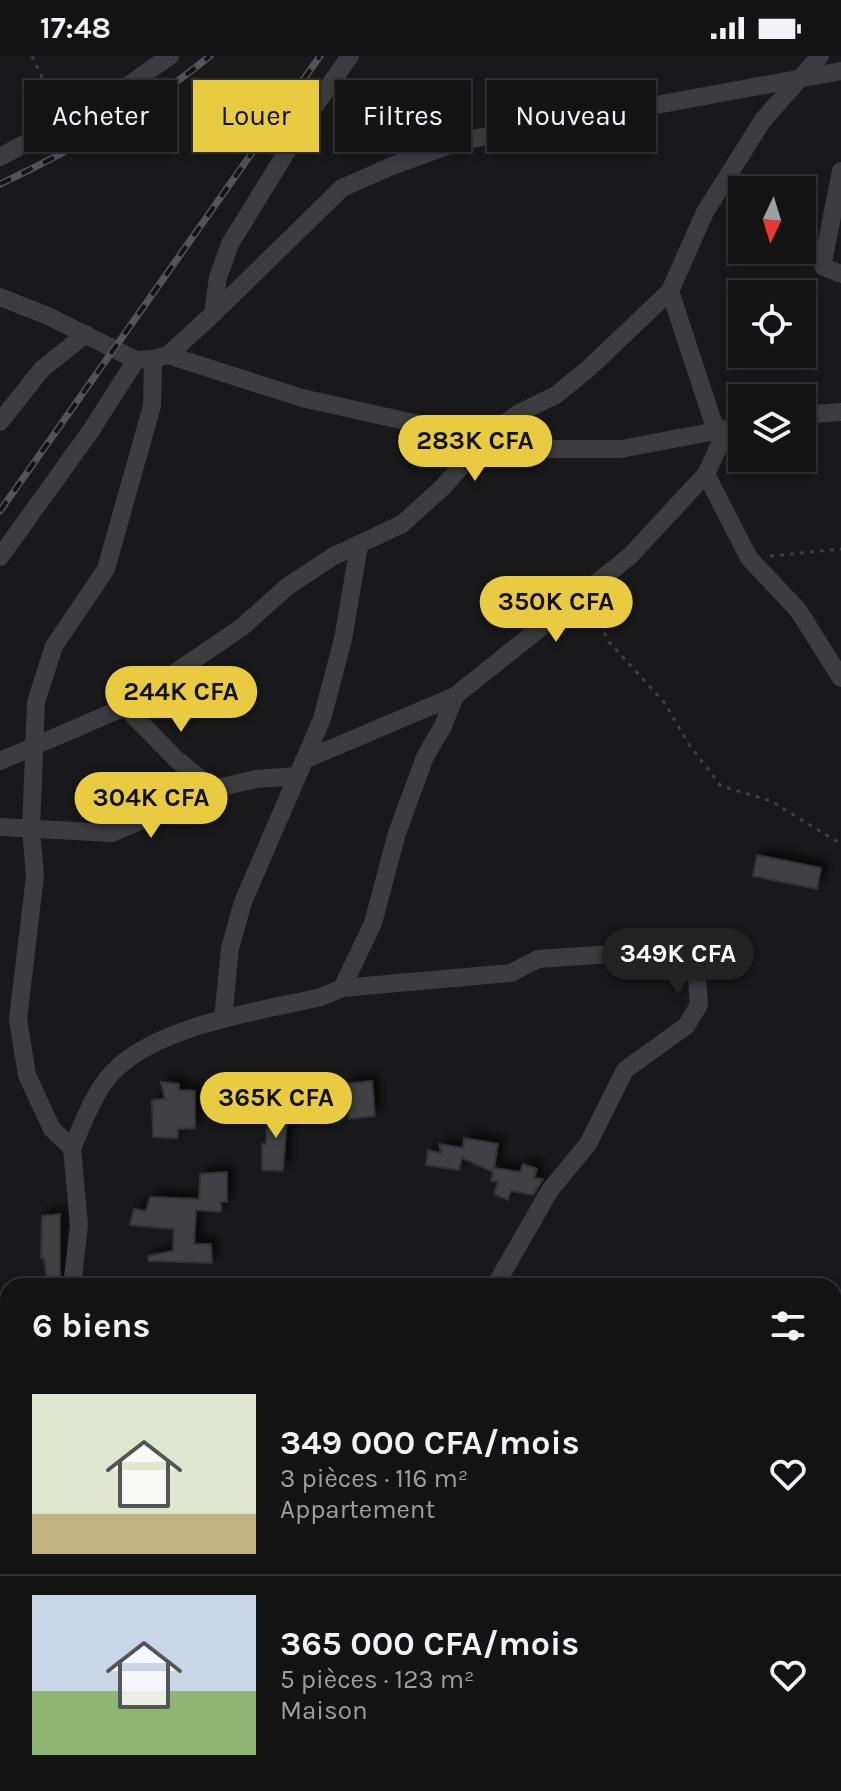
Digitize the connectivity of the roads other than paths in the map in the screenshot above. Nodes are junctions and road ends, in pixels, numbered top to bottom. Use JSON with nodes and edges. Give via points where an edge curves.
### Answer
{"nodes":[{"id":1,"x":170,"y":56,"type":"edge"},
{"id":2,"x":350,"y":56,"type":"edge"},
{"id":3,"x":820,"y":56,"type":"edge"},
{"id":4,"x":841,"y":71,"type":"edge"},
{"id":5,"x":800,"y":77,"type":"junction"},
{"id":6,"x":0,"y":157,"type":"edge"},
{"id":7,"x":841,"y":171,"type":"edge"},
{"id":8,"x":841,"y":274,"type":"edge"},
{"id":9,"x":670,"y":291,"type":"junction"},
{"id":10,"x":0,"y":297,"type":"edge"},
{"id":11,"x":213,"y":314,"type":"junction"},
{"id":12,"x":86,"y":334,"type":"junction"},
{"id":13,"x":152,"y":358,"type":"junction"},
{"id":14,"x":841,"y":412,"type":"edge"},
{"id":15,"x":816,"y":414,"type":"edge"},
{"id":16,"x":0,"y":422,"type":"edge"},
{"id":17,"x":728,"y":429,"type":"edge"},
{"id":18,"x":490,"y":434,"type":"junction"},
{"id":19,"x":706,"y":474,"type":"junction"},
{"id":20,"x":359,"y":546,"type":"junction"},
{"id":21,"x":0,"y":557,"type":"edge"},
{"id":22,"x":841,"y":678,"type":"edge"},
{"id":23,"x":455,"y":696,"type":"junction"},
{"id":24,"x":125,"y":707,"type":"junction"},
{"id":25,"x":35,"y":745,"type":"junction"},
{"id":26,"x":0,"y":761,"type":"edge"},
{"id":27,"x":300,"y":768,"type":"junction"},
{"id":28,"x":213,"y":789,"type":"junction"},
{"id":29,"x":0,"y":827,"type":"edge"},
{"id":30,"x":31,"y":830,"type":"junction"},
{"id":31,"x":342,"y":988,"type":"junction"},
{"id":32,"x":223,"y":1019,"type":"junction"},
{"id":33,"x":72,"y":1148,"type":"junction"},
{"id":34,"x":73,"y":1278,"type":"edge"},
{"id":35,"x":500,"y":1278,"type":"edge"}],
"edges":[{"from":1,"to":6,"type":"street","via":[[110,98]]},
{"from":2,"to":11,"type":"street","via":[[230,244]]},
{"from":3,"to":5,"type":"street"},
{"from":4,"to":5,"type":"street"},
{"from":5,"to":9,"type":"street","via":[[763,120],[705,212]]},
{"from":5,"to":11,"type":"street","via":[[461,141],[392,166],[342,188]]},
{"from":7,"to":8,"type":"street","via":[[823,262]]},
{"from":9,"to":17,"type":"street"},
{"from":9,"to":18,"type":"street","via":[[556,395]]},
{"from":10,"to":12,"type":"street"},
{"from":11,"to":13,"type":"street"},
{"from":12,"to":13,"type":"street"},
{"from":12,"to":16,"type":"street","via":[[42,369]]},
{"from":13,"to":18,"type":"street","via":[[302,398]]},
{"from":13,"to":21,"type":"street","via":[[90,432]]},
{"from":13,"to":25,"type":"street","via":[[152,406],[106,569],[54,646],[36,702]]},
{"from":14,"to":15,"type":"street"},
{"from":17,"to":18,"type":"street","via":[[621,449],[546,449]]},
{"from":17,"to":19,"type":"street"},
{"from":18,"to":20,"type":"street","via":[[402,524]]},
{"from":19,"to":22,"type":"street","via":[[749,558],[798,610]]},
{"from":19,"to":23,"type":"street","via":[[630,556]]},
{"from":20,"to":24,"type":"street","via":[[288,586],[233,634]]},
{"from":20,"to":27,"type":"street","via":[[332,686]]},
{"from":23,"to":27,"type":"street"},
{"from":23,"to":31,"type":"street","via":[[425,757],[397,833],[373,923]]},
{"from":24,"to":25,"type":"street"},
{"from":24,"to":28,"type":"street"},
{"from":25,"to":26,"type":"street"},
{"from":25,"to":30,"type":"street"},
{"from":27,"to":28,"type":"street"},
{"from":27,"to":32,"type":"street","via":[[243,902],[230,948]]},
{"from":28,"to":30,"type":"street","via":[[112,833]]},
{"from":29,"to":30,"type":"street"},
{"from":30,"to":33,"type":"street","via":[[35,876],[18,1019],[27,1075],[52,1129]]},
{"from":31,"to":32,"type":"street"},
{"from":31,"to":35,"type":"street","via":[[511,973],[538,959],[640,952],[674,958],[697,977],[699,1005],[686,1026],[625,1070],[588,1144],[550,1190]]},
{"from":32,"to":33,"type":"street","via":[[182,1031],[112,1072]]},
{"from":33,"to":34,"type":"street","via":[[79,1225]]}]}
